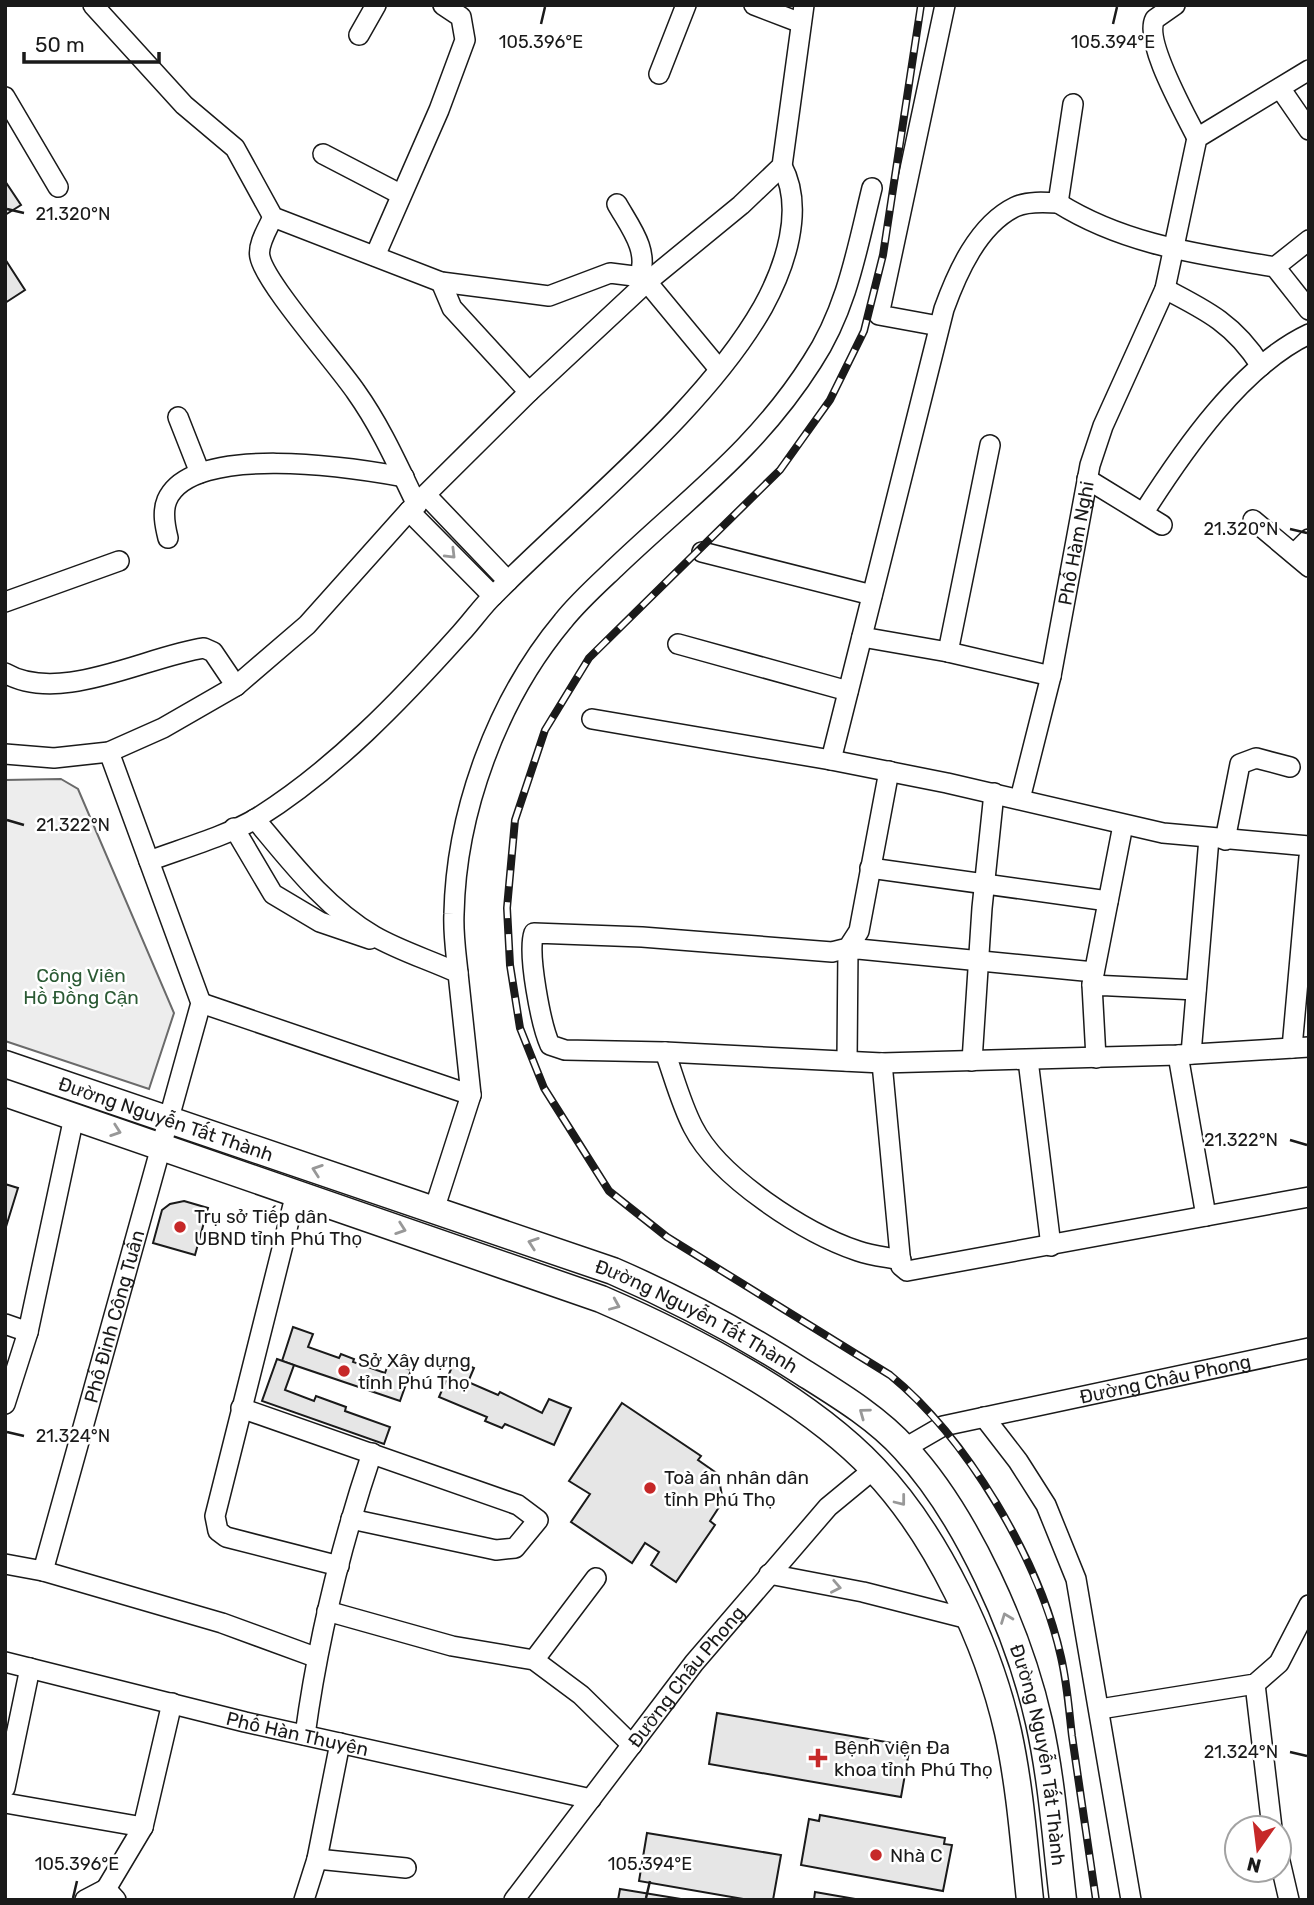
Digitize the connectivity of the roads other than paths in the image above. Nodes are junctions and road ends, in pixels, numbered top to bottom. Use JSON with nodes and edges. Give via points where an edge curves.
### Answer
{"nodes":[{"id":1,"x":93,"y":5,"type":"edge"},
{"id":2,"x":376,"y":5,"type":"edge"},
{"id":3,"x":443,"y":5,"type":"edge"},
{"id":4,"x":686,"y":5,"type":"edge"},
{"id":5,"x":754,"y":5,"type":"edge"},
{"id":6,"x":946,"y":5,"type":"edge"},
{"id":7,"x":1175,"y":5,"type":"edge"},
{"id":8,"x":466,"y":11,"type":"edge"},
{"id":9,"x":1156,"y":11,"type":"edge"},
{"id":10,"x":803,"y":14,"type":"edge"},
{"id":11,"x":359,"y":35,"type":"dead end"},
{"id":12,"x":1309,"y":69,"type":"edge"},
{"id":13,"x":659,"y":74,"type":"dead end"},
{"id":14,"x":1280,"y":88,"type":"junction"},
{"id":15,"x":5,"y":97,"type":"edge"},
{"id":16,"x":1073,"y":104,"type":"dead end"},
{"id":17,"x":1309,"y":130,"type":"edge"},
{"id":18,"x":1197,"y":138,"type":"junction"},
{"id":19,"x":323,"y":154,"type":"dead end"},
{"id":20,"x":782,"y":166,"type":"junction"},
{"id":21,"x":58,"y":187,"type":"dead end"},
{"id":22,"x":872,"y":188,"type":"dead end"},
{"id":23,"x":400,"y":194,"type":"junction"},
{"id":24,"x":1058,"y":203,"type":"junction"},
{"id":25,"x":617,"y":204,"type":"dead end"},
{"id":26,"x":273,"y":218,"type":"junction"},
{"id":27,"x":1309,"y":240,"type":"edge"},
{"id":28,"x":1172,"y":249,"type":"junction"},
{"id":29,"x":375,"y":256,"type":"junction"},
{"id":30,"x":1275,"y":267,"type":"junction"},
{"id":31,"x":643,"y":280,"type":"junction"},
{"id":32,"x":441,"y":282,"type":"junction"},
{"id":33,"x":1165,"y":289,"type":"junction"},
{"id":34,"x":1309,"y":310,"type":"edge"},
{"id":35,"x":939,"y":326,"type":"junction"},
{"id":36,"x":1309,"y":334,"type":"edge"},
{"id":37,"x":1261,"y":366,"type":"junction"},
{"id":38,"x":719,"y":369,"type":"junction"},
{"id":39,"x":529,"y":392,"type":"junction"},
{"id":40,"x":178,"y":416,"type":"dead end"},
{"id":41,"x":990,"y":445,"type":"dead end"},
{"id":42,"x":200,"y":472,"type":"junction"},
{"id":43,"x":404,"y":477,"type":"junction"},
{"id":44,"x":1087,"y":479,"type":"junction"},
{"id":45,"x":417,"y":504,"type":"junction"},
{"id":46,"x":1144,"y":512,"type":"junction"},
{"id":47,"x":1253,"y":520,"type":"dead end"},
{"id":48,"x":1162,"y":525,"type":"dead end"},
{"id":49,"x":168,"y":538,"type":"dead end"},
{"id":50,"x":1309,"y":539,"type":"edge"},
{"id":51,"x":702,"y":552,"type":"dead end"},
{"id":52,"x":1301,"y":560,"type":"edge"},
{"id":53,"x":119,"y":561,"type":"dead end"},
{"id":54,"x":508,"y":581,"type":"junction"},
{"id":55,"x":872,"y":594,"type":"junction"},
{"id":56,"x":493,"y":596,"type":"junction"},
{"id":57,"x":5,"y":602,"type":"edge"},
{"id":58,"x":862,"y":637,"type":"junction"},
{"id":59,"x":678,"y":644,"type":"dead end"},
{"id":60,"x":948,"y":652,"type":"junction"},
{"id":61,"x":5,"y":673,"type":"edge"},
{"id":62,"x":1051,"y":676,"type":"junction"},
{"id":63,"x":236,"y":686,"type":"junction"},
{"id":64,"x":848,"y":691,"type":"junction"},
{"id":65,"x":592,"y":719,"type":"dead end"},
{"id":66,"x":109,"y":752,"type":"junction"},
{"id":67,"x":5,"y":754,"type":"edge"},
{"id":68,"x":831,"y":760,"type":"junction"},
{"id":69,"x":1290,"y":767,"type":"dead end"},
{"id":70,"x":890,"y":771,"type":"junction"},
{"id":71,"x":994,"y":793,"type":"junction"},
{"id":72,"x":1020,"y":799,"type":"junction"},
{"id":73,"x":256,"y":819,"type":"junction"},
{"id":74,"x":1123,"y":825,"type":"junction"},
{"id":75,"x":234,"y":828,"type":"junction"},
{"id":76,"x":1217,"y":839,"type":"junction"},
{"id":77,"x":1309,"y":846,"type":"edge"},
{"id":78,"x":1309,"y":857,"type":"edge"},
{"id":79,"x":149,"y":861,"type":"junction"},
{"id":80,"x":870,"y":868,"type":"junction"},
{"id":81,"x":984,"y":886,"type":"junction"},
{"id":82,"x":1108,"y":901,"type":"junction"},
{"id":83,"x":391,"y":945,"type":"junction"},
{"id":84,"x":848,"y":948,"type":"junction"},
{"id":85,"x":1304,"y":959,"type":"edge"},
{"id":86,"x":979,"y":963,"type":"junction"},
{"id":87,"x":458,"y":972,"type":"junction"},
{"id":88,"x":1093,"y":979,"type":"junction"},
{"id":89,"x":1196,"y":990,"type":"junction"},
{"id":90,"x":201,"y":1003,"type":"junction"},
{"id":91,"x":1300,"y":1047,"type":"edge"},
{"id":92,"x":665,"y":1052,"type":"junction"},
{"id":93,"x":1184,"y":1055,"type":"junction"},
{"id":94,"x":1097,"y":1058,"type":"junction"},
{"id":95,"x":972,"y":1060,"type":"junction"},
{"id":96,"x":1028,"y":1060,"type":"junction"},
{"id":97,"x":847,"y":1061,"type":"junction"},
{"id":98,"x":5,"y":1063,"type":"edge"},
{"id":99,"x":882,"y":1063,"type":"junction"},
{"id":100,"x":5,"y":1093,"type":"edge"},
{"id":101,"x":471,"y":1095,"type":"junction"},
{"id":102,"x":74,"y":1116,"type":"junction"},
{"id":103,"x":169,"y":1119,"type":"junction"},
{"id":104,"x":163,"y":1147,"type":"junction"},
{"id":105,"x":296,"y":1193,"type":"junction"},
{"id":106,"x":1309,"y":1197,"type":"edge"},
{"id":107,"x":434,"y":1210,"type":"junction"},
{"id":108,"x":1206,"y":1216,"type":"junction"},
{"id":109,"x":1051,"y":1246,"type":"junction"},
{"id":110,"x":572,"y":1256,"type":"junction"},
{"id":111,"x":901,"y":1260,"type":"junction"},
{"id":112,"x":560,"y":1283,"type":"junction"},
{"id":113,"x":5,"y":1324,"type":"edge"},
{"id":114,"x":28,"y":1332,"type":"junction"},
{"id":115,"x":1309,"y":1348,"type":"edge"},
{"id":116,"x":5,"y":1404,"type":"edge"},
{"id":117,"x":241,"y":1409,"type":"junction"},
{"id":118,"x":984,"y":1417,"type":"junction"},
{"id":119,"x":905,"y":1448,"type":"junction"},
{"id":120,"x":372,"y":1453,"type":"junction"},
{"id":121,"x":874,"y":1469,"type":"junction"},
{"id":122,"x":351,"y":1520,"type":"junction"},
{"id":123,"x":5,"y":1564,"type":"edge"},
{"id":124,"x":339,"y":1566,"type":"junction"},
{"id":125,"x":43,"y":1572,"type":"junction"},
{"id":126,"x":769,"y":1574,"type":"junction"},
{"id":127,"x":596,"y":1578,"type":"dead end"},
{"id":128,"x":1309,"y":1605,"type":"edge"},
{"id":129,"x":327,"y":1611,"type":"junction"},
{"id":130,"x":969,"y":1619,"type":"junction"},
{"id":131,"x":315,"y":1657,"type":"junction"},
{"id":132,"x":534,"y":1660,"type":"junction"},
{"id":133,"x":5,"y":1662,"type":"edge"},
{"id":134,"x":30,"y":1668,"type":"junction"},
{"id":135,"x":1255,"y":1684,"type":"junction"},
{"id":136,"x":172,"y":1703,"type":"junction"},
{"id":137,"x":1100,"y":1709,"type":"junction"},
{"id":138,"x":11,"y":1735,"type":"edge"},
{"id":139,"x":305,"y":1735,"type":"junction"},
{"id":140,"x":340,"y":1743,"type":"junction"},
{"id":141,"x":632,"y":1745,"type":"junction"},
{"id":142,"x":5,"y":1788,"type":"edge"},
{"id":143,"x":1050,"y":1789,"type":"junction"},
{"id":144,"x":1018,"y":1796,"type":"junction"},
{"id":145,"x":591,"y":1799,"type":"junction"},
{"id":146,"x":5,"y":1803,"type":"edge"},
{"id":147,"x":1270,"y":1814,"type":"edge"},
{"id":148,"x":143,"y":1827,"type":"junction"},
{"id":149,"x":317,"y":1859,"type":"junction"},
{"id":150,"x":406,"y":1868,"type":"dead end"},
{"id":151,"x":111,"y":1894,"type":"edge"},
{"id":152,"x":85,"y":1900,"type":"edge"},
{"id":153,"x":304,"y":1900,"type":"edge"},
{"id":154,"x":514,"y":1900,"type":"edge"},
{"id":155,"x":1030,"y":1900,"type":"edge"},
{"id":156,"x":1063,"y":1900,"type":"edge"},
{"id":157,"x":1131,"y":1900,"type":"edge"}],
"edges":[{"from":1,"to":26,"type":"street","via":[[184,105],[235,148]]},
{"from":2,"to":11,"type":"street"},
{"from":3,"to":8,"type":"street"},
{"from":4,"to":13,"type":"street"},
{"from":5,"to":10,"type":"street"},
{"from":6,"to":35,"type":"street","via":[[879,315]]},
{"from":7,"to":9,"type":"street"},
{"from":8,"to":23,"type":"street","via":[[465,40]]},
{"from":9,"to":18,"type":"street","via":[[1152,34]]},
{"from":10,"to":20,"type":"street"},
{"from":12,"to":14,"type":"street"},
{"from":14,"to":17,"type":"street"},
{"from":14,"to":18,"type":"street"},
{"from":15,"to":21,"type":"street"},
{"from":16,"to":24,"type":"street"},
{"from":18,"to":28,"type":"street","name":"Phố Hàm Nghi"},
{"from":19,"to":23,"type":"street"},
{"from":20,"to":31,"type":"street","via":[[741,205]]},
{"from":20,"to":38,"type":"street","via":[[792,189],[792,208],[780,270],[762,308]]},
{"from":22,"to":87,"type":"street","via":[[841,308],[812,362],[729,466],[563,621],[516,691],[483,763],[460,854],[454,912]]},
{"from":23,"to":29,"type":"street"},
{"from":24,"to":28,"type":"street","via":[[1098,226]]},
{"from":24,"to":35,"type":"street","via":[[1016,206],[997,220],[961,267]]},
{"from":25,"to":31,"type":"street","via":[[640,243]]},
{"from":26,"to":29,"type":"street"},
{"from":26,"to":43,"type":"street","via":[[260,249],[262,264],[358,394]]},
{"from":27,"to":30,"type":"street"},
{"from":28,"to":30,"type":"street"},
{"from":28,"to":33,"type":"street","name":"Phố Hàm Nghi"},
{"from":29,"to":32,"type":"street"},
{"from":30,"to":34,"type":"street"},
{"from":31,"to":32,"type":"street","via":[[610,273],[549,296]]},
{"from":31,"to":38,"type":"street"},
{"from":31,"to":39,"type":"street"},
{"from":32,"to":39,"type":"street","via":[[452,308]]},
{"from":33,"to":37,"type":"street","via":[[1224,321],[1246,342]]},
{"from":33,"to":44,"type":"street","name":"Phố Hàm Nghi","via":[[1103,426]]},
{"from":35,"to":55,"type":"street"},
{"from":36,"to":37,"type":"street"},
{"from":37,"to":46,"type":"street","via":[[1198,433]]},
{"from":38,"to":54,"type":"street","via":[[667,427]]},
{"from":39,"to":45,"type":"street"},
{"from":40,"to":42,"type":"street"},
{"from":41,"to":60,"type":"street"},
{"from":42,"to":43,"type":"street","via":[[294,463]]},
{"from":42,"to":49,"type":"street","via":[[185,480],[167,500]]},
{"from":43,"to":45,"type":"street"},
{"from":44,"to":46,"type":"street"},
{"from":44,"to":62,"type":"street","name":"Phố Hàm Nghi"},
{"from":45,"to":54,"type":"street"},
{"from":45,"to":56,"type":"street","one_way":true},
{"from":45,"to":63,"type":"street","via":[[307,625]]},
{"from":46,"to":48,"type":"street"},
{"from":47,"to":52,"type":"street"},
{"from":50,"to":52,"type":"street"},
{"from":51,"to":55,"type":"street"},
{"from":53,"to":57,"type":"street"},
{"from":54,"to":56,"type":"street"},
{"from":55,"to":58,"type":"street"},
{"from":56,"to":73,"type":"street","via":[[384,713]]},
{"from":58,"to":60,"type":"street"},
{"from":58,"to":64,"type":"street"},
{"from":59,"to":64,"type":"street"},
{"from":60,"to":62,"type":"street"},
{"from":61,"to":63,"type":"street","via":[[44,684],[106,674],[204,648],[213,652]]},
{"from":62,"to":72,"type":"street","name":"Phố Hàm Nghi"},
{"from":63,"to":66,"type":"street","via":[[163,728]]},
{"from":64,"to":68,"type":"street"},
{"from":65,"to":68,"type":"street"},
{"from":66,"to":67,"type":"street","via":[[54,758]]},
{"from":66,"to":79,"type":"street"},
{"from":68,"to":70,"type":"street"},
{"from":69,"to":76,"type":"street","via":[[1255,758],[1240,764]]},
{"from":70,"to":71,"type":"street"},
{"from":70,"to":80,"type":"street"},
{"from":71,"to":72,"type":"street"},
{"from":71,"to":81,"type":"street"},
{"from":72,"to":74,"type":"street"},
{"from":73,"to":75,"type":"street"},
{"from":73,"to":83,"type":"street","via":[[314,890]]},
{"from":74,"to":76,"type":"street"},
{"from":74,"to":82,"type":"street"},
{"from":75,"to":79,"type":"street"},
{"from":75,"to":83,"type":"street","via":[[266,885],[281,900],[334,928]]},
{"from":76,"to":77,"type":"street"},
{"from":76,"to":89,"type":"street"},
{"from":78,"to":85,"type":"street"},
{"from":79,"to":90,"type":"street"},
{"from":80,"to":81,"type":"street"},
{"from":80,"to":84,"type":"street","via":[[859,931]]},
{"from":81,"to":82,"type":"street"},
{"from":81,"to":86,"type":"street"},
{"from":82,"to":88,"type":"street"},
{"from":83,"to":87,"type":"street"},
{"from":84,"to":86,"type":"street"},
{"from":84,"to":92,"type":"street","via":[[832,952],[642,936],[534,933],[534,969],[551,1045],[565,1050]]},
{"from":84,"to":97,"type":"street"},
{"from":85,"to":91,"type":"street"},
{"from":86,"to":88,"type":"street"},
{"from":86,"to":95,"type":"street"},
{"from":87,"to":101,"type":"street"},
{"from":88,"to":89,"type":"street"},
{"from":88,"to":94,"type":"street"},
{"from":89,"to":93,"type":"street"},
{"from":90,"to":101,"type":"street"},
{"from":90,"to":103,"type":"street","name":"Phố Đinh Công Tuấn"},
{"from":91,"to":93,"type":"street"},
{"from":92,"to":97,"type":"street"},
{"from":92,"to":111,"type":"street","via":[[694,1129],[727,1169],[814,1231],[859,1252]]},
{"from":93,"to":94,"type":"street"},
{"from":93,"to":108,"type":"street"},
{"from":94,"to":96,"type":"street"},
{"from":95,"to":96,"type":"street"},
{"from":95,"to":99,"type":"street"},
{"from":96,"to":109,"type":"street"},
{"from":97,"to":99,"type":"street"},
{"from":98,"to":103,"type":"main road","name":"Đường Nguyễn Tất Thành"},
{"from":99,"to":111,"type":"street"},
{"from":100,"to":102,"type":"main road","name":"Đường Nguyễn Tất Thành"},
{"from":101,"to":107,"type":"street"},
{"from":102,"to":104,"type":"main road","name":"Đường Nguyễn Tất Thành","one_way":true},
{"from":102,"to":114,"type":"street"},
{"from":103,"to":104,"type":"street","name":"Phố Đinh Công Tuấn"},
{"from":107,"to":103,"type":"main road","name":"Đường Nguyễn Tất Thành","one_way":true},
{"from":104,"to":105,"type":"main road","name":"Đường Nguyễn Tất Thành"},
{"from":104,"to":125,"type":"street","name":"Phố Đinh Công Tuấn"},
{"from":105,"to":112,"type":"main road","name":"Đường Nguyễn Tất Thành","one_way":true},
{"from":105,"to":117,"type":"street"},
{"from":106,"to":108,"type":"street"},
{"from":110,"to":107,"type":"main road","name":"Đường Nguyễn Tất Thành","one_way":true},
{"from":108,"to":109,"type":"street"},
{"from":109,"to":111,"type":"street","via":[[914,1271],[903,1270]]},
{"from":110,"to":112,"type":"main road"},
{"from":119,"to":110,"type":"main road","name":"Đường Nguyễn Tất Thành","one_way":true,"via":[[848,1402],[758,1344],[657,1290]]},
{"from":112,"to":121,"type":"main road","name":"Đường Nguyễn Tất Thành","one_way":true,"via":[[644,1318],[741,1371],[825,1426]]},
{"from":113,"to":114,"type":"street"},
{"from":114,"to":116,"type":"street"},
{"from":115,"to":118,"type":"street","name":"Đường Châu Phong"},
{"from":117,"to":120,"type":"street"},
{"from":117,"to":124,"type":"street","via":[[215,1516],[218,1531],[226,1537]]},
{"from":118,"to":119,"type":"street","name":"Đường Châu Phong","via":[[943,1426]]},
{"from":118,"to":137,"type":"street","via":[[1033,1483],[1063,1542],[1076,1579]]},
{"from":143,"to":119,"type":"main road","name":"Đường Nguyễn Tất Thành","one_way":true,"via":[[1026,1670],[1002,1608],[943,1497]]},
{"from":120,"to":122,"type":"street"},
{"from":120,"to":122,"type":"street","via":[[518,1505],[538,1520],[515,1548],[496,1550]]},
{"from":121,"to":126,"type":"street","name":"Đường Châu Phong","via":[[828,1507]]},
{"from":121,"to":130,"type":"main road","name":"Đường Nguyễn Tất Thành","one_way":true,"via":[[915,1519]]},
{"from":122,"to":124,"type":"street"},
{"from":123,"to":125,"type":"street"},
{"from":124,"to":129,"type":"street"},
{"from":125,"to":131,"type":"street","via":[[222,1623]]},
{"from":126,"to":130,"type":"street","one_way":true},
{"from":126,"to":141,"type":"street","name":"Đường Châu Phong"},
{"from":127,"to":132,"type":"street"},
{"from":128,"to":135,"type":"street","via":[[1279,1662]]},
{"from":129,"to":131,"type":"street"},
{"from":129,"to":132,"type":"street","via":[[452,1646]]},
{"from":130,"to":144,"type":"main road","name":"Đường Nguyễn Tất Thành","via":[[999,1699]]},
{"from":131,"to":139,"type":"street"},
{"from":132,"to":141,"type":"street","via":[[581,1695]]},
{"from":133,"to":134,"type":"street","name":"Phố Hàn Thuyên"},
{"from":134,"to":136,"type":"street","name":"Phố Hàn Thuyên"},
{"from":134,"to":138,"type":"street"},
{"from":135,"to":137,"type":"street"},
{"from":135,"to":147,"type":"street"},
{"from":136,"to":139,"type":"street","name":"Phố Hàn Thuyên"},
{"from":136,"to":148,"type":"street"},
{"from":137,"to":157,"type":"street"},
{"from":138,"to":142,"type":"street"},
{"from":139,"to":140,"type":"street","name":"Phố Hàn Thuyên"},
{"from":140,"to":145,"type":"street","name":"Phố Hàn Thuyên"},
{"from":140,"to":149,"type":"street"},
{"from":141,"to":145,"type":"street","name":"Đường Châu Phong"},
{"from":143,"to":144,"type":"main road"},
{"from":143,"to":156,"type":"main road","name":"Đường Nguyễn Tất Thành"},
{"from":144,"to":155,"type":"main road","name":"Đường Nguyễn Tất Thành"},
{"from":145,"to":154,"type":"street","name":"Đường Châu Phong"},
{"from":146,"to":148,"type":"street"},
{"from":148,"to":151,"type":"street"},
{"from":149,"to":150,"type":"street"},
{"from":149,"to":153,"type":"street"},
{"from":151,"to":152,"type":"street"}]}
